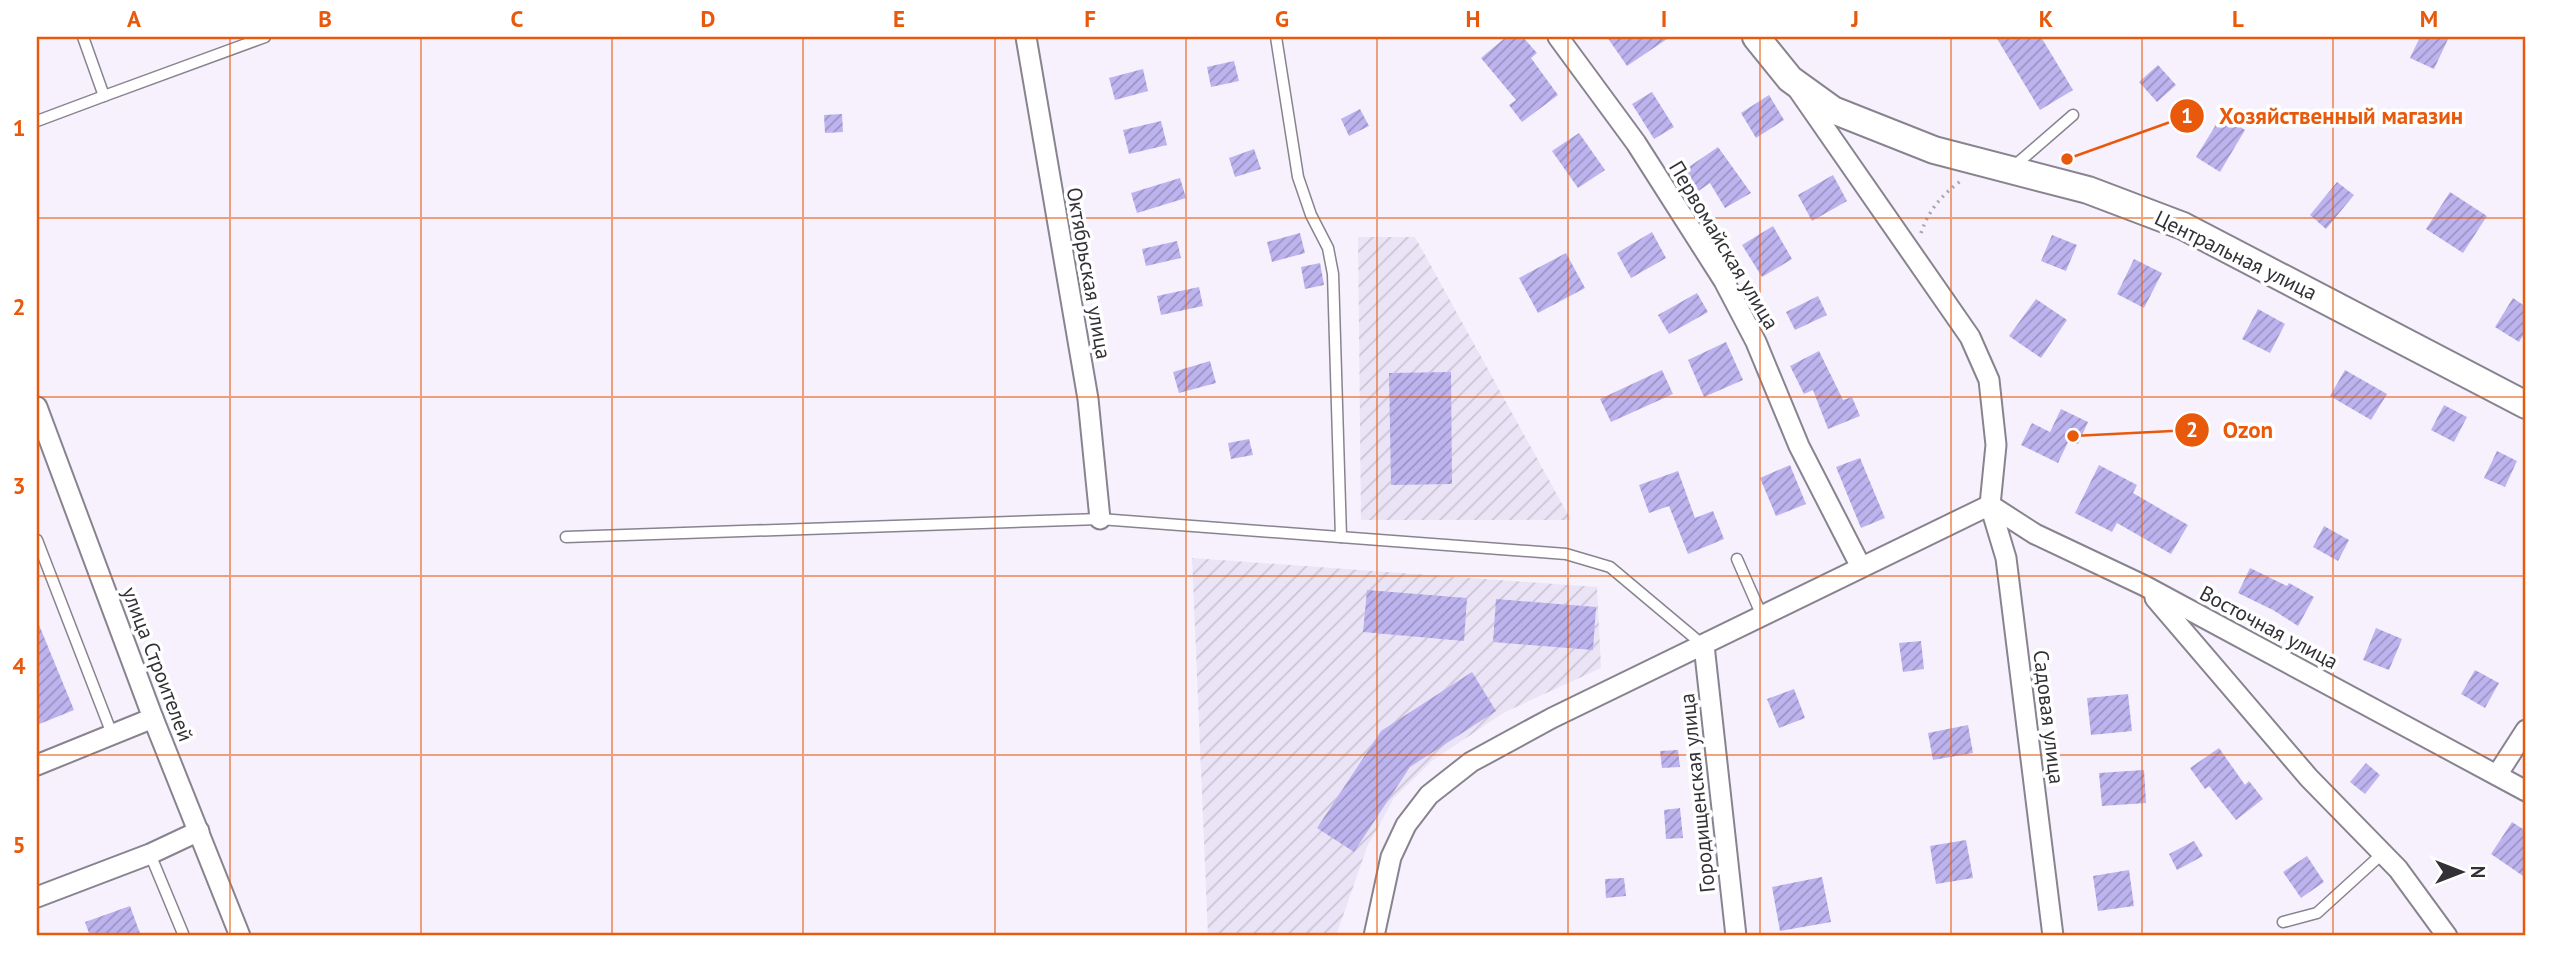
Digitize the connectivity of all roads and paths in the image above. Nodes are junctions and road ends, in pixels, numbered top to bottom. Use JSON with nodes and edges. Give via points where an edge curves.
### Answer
{"nodes":[{"id":1,"x":83,"y":37,"type":"edge"},
{"id":2,"x":265,"y":37,"type":"edge"},
{"id":3,"x":1026,"y":37,"type":"edge"},
{"id":4,"x":1276,"y":37,"type":"edge"},
{"id":5,"x":1558,"y":37,"type":"edge"},
{"id":6,"x":1756,"y":37,"type":"edge"},
{"id":7,"x":1790,"y":79,"type":"junction"},
{"id":8,"x":104,"y":96,"type":"junction"},
{"id":9,"x":2073,"y":116,"type":"dead end"},
{"id":10,"x":37,"y":121,"type":"edge"},
{"id":11,"x":2010,"y":170,"type":"junction"},
{"id":12,"x":1965,"y":178,"type":"dead end"},
{"id":13,"x":1920,"y":266,"type":"junction"},
{"id":14,"x":2526,"y":405,"type":"edge"},
{"id":15,"x":37,"y":407,"type":"edge"},
{"id":16,"x":1990,"y":505,"type":"junction"},
{"id":17,"x":1100,"y":519,"type":"junction"},
{"id":18,"x":566,"y":537,"type":"dead end"},
{"id":19,"x":1341,"y":537,"type":"junction"},
{"id":20,"x":37,"y":540,"type":"edge"},
{"id":21,"x":1737,"y":559,"type":"dead end"},
{"id":22,"x":1861,"y":566,"type":"junction"},
{"id":23,"x":2145,"y":586,"type":"junction"},
{"id":24,"x":1762,"y":616,"type":"junction"},
{"id":25,"x":1704,"y":645,"type":"junction"},
{"id":26,"x":153,"y":718,"type":"junction"},
{"id":27,"x":2526,"y":730,"type":"edge"},
{"id":28,"x":112,"y":734,"type":"junction"},
{"id":29,"x":37,"y":765,"type":"edge"},
{"id":30,"x":2497,"y":775,"type":"junction"},
{"id":31,"x":2526,"y":791,"type":"edge"},
{"id":32,"x":199,"y":831,"type":"junction"},
{"id":33,"x":2383,"y":853,"type":"junction"},
{"id":34,"x":150,"y":854,"type":"junction"},
{"id":35,"x":37,"y":897,"type":"edge"},
{"id":36,"x":2283,"y":922,"type":"dead end"},
{"id":37,"x":184,"y":936,"type":"edge"},
{"id":38,"x":240,"y":936,"type":"edge"},
{"id":39,"x":1374,"y":936,"type":"edge"},
{"id":40,"x":1736,"y":936,"type":"edge"},
{"id":41,"x":2053,"y":936,"type":"edge"},
{"id":42,"x":2447,"y":936,"type":"edge"}],
"edges":[{"from":1,"to":8,"type":"lane"},
{"from":2,"to":8,"type":"lane"},
{"from":3,"to":17,"type":"street","name":"Октябрьская улица","via":[[1088,399]]},
{"from":4,"to":19,"type":"lane","via":[[1298,177],[1328,248],[1333,274]]},
{"from":5,"to":22,"type":"street","name":"Первомайская улица","via":[[1636,144],[1724,281]]},
{"from":6,"to":7,"type":"street","name":"Центральная улица"},
{"from":7,"to":11,"type":"street","name":"Центральная улица","via":[[1833,110],[1934,150]]},
{"from":7,"to":13,"type":"street"},
{"from":8,"to":10,"type":"lane"},
{"from":9,"to":11,"type":"lane"},
{"from":11,"to":14,"type":"street","name":"Центральная улица","via":[[2088,190],[2183,226]]},
{"from":12,"to":13,"type":"path","via":[[1943,194],[1926,219],[1919,242]]},
{"from":13,"to":16,"type":"street","via":[[1969,337],[1989,380],[1996,445]]},
{"from":15,"to":26,"type":"street","name":"улица Строителей"},
{"from":16,"to":22,"type":"street"},
{"from":16,"to":23,"type":"street","name":"Восточная улица","via":[[2035,534]]},
{"from":16,"to":41,"type":"street","name":"Садовая улица","via":[[2006,558]]},
{"from":17,"to":18,"type":"lane"},
{"from":17,"to":19,"type":"lane"},
{"from":19,"to":25,"type":"lane","via":[[1566,554],[1610,567]]},
{"from":20,"to":28,"type":"lane"},
{"from":21,"to":24,"type":"lane"},
{"from":22,"to":24,"type":"street"},
{"from":23,"to":30,"type":"street","name":"Восточная улица"},
{"from":23,"to":33,"type":"street","via":[[2309,778]]},
{"from":24,"to":25,"type":"street"},
{"from":25,"to":39,"type":"street","via":[[1471,762],[1429,795],[1406,825],[1391,857]]},
{"from":25,"to":40,"type":"street","name":"Городищенская улица"},
{"from":26,"to":28,"type":"street"},
{"from":26,"to":32,"type":"street","name":"улица Строителей"},
{"from":27,"to":30,"type":"street"},
{"from":28,"to":29,"type":"street"},
{"from":30,"to":31,"type":"street","name":"Восточная улица"},
{"from":32,"to":34,"type":"street"},
{"from":32,"to":38,"type":"street","name":"улица Строителей"},
{"from":33,"to":36,"type":"lane","via":[[2317,914]]},
{"from":33,"to":42,"type":"street"},
{"from":34,"to":35,"type":"street"},
{"from":34,"to":37,"type":"lane"}]}
